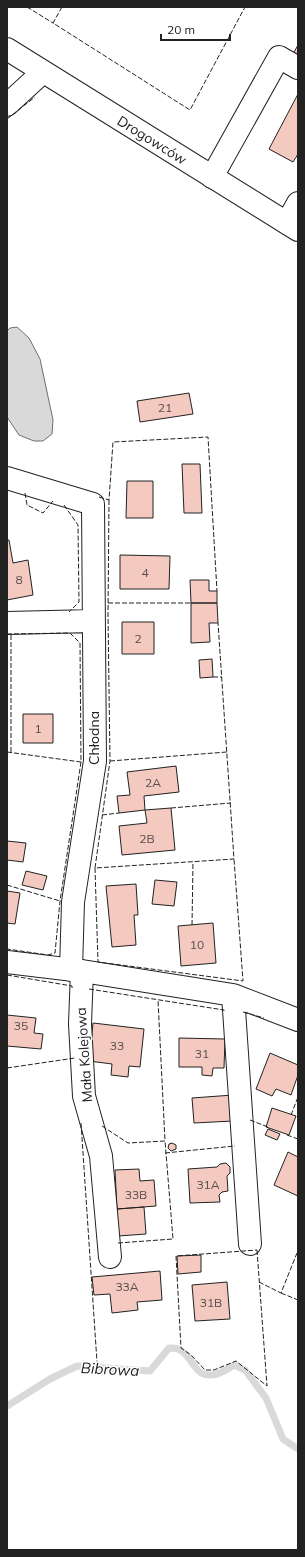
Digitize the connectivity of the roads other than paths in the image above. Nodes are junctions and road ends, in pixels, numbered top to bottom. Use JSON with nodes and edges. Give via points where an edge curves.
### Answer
{"nodes":[{"id":1,"x":7,"y":49,"type":"edge"},
{"id":2,"x":298,"y":68,"type":"edge"},
{"id":3,"x":43,"y":72,"type":"junction"},
{"id":4,"x":7,"y":105,"type":"edge"},
{"id":5,"x":212,"y":177,"type":"junction"},
{"id":6,"x":298,"y":203,"type":"edge"},
{"id":7,"x":292,"y":226,"type":"edge"},
{"id":8,"x":7,"y":478,"type":"edge"},
{"id":9,"x":93,"y":621,"type":"junction"},
{"id":10,"x":7,"y":623,"type":"edge"},
{"id":11,"x":7,"y":962,"type":"edge"},
{"id":12,"x":76,"y":971,"type":"junction"},
{"id":13,"x":233,"y":994,"type":"junction"},
{"id":14,"x":298,"y":1020,"type":"edge"},
{"id":15,"x":250,"y":1244,"type":"dead end"},
{"id":16,"x":110,"y":1257,"type":"dead end"}],
"edges":[{"from":1,"to":3,"type":"street","name":"Drogowców"},
{"from":2,"to":5,"type":"street","via":[[279,57]]},
{"from":3,"to":4,"type":"street"},
{"from":3,"to":5,"type":"street","name":"Drogowców"},
{"from":5,"to":7,"type":"street","name":"Drogowców"},
{"from":6,"to":7,"type":"street"},
{"from":8,"to":9,"type":"street","name":"Chłodna","via":[[93,504]]},
{"from":9,"to":10,"type":"street"},
{"from":9,"to":12,"type":"street","name":"Chłodna","via":[[95,761],[73,902]]},
{"from":11,"to":12,"type":"street"},
{"from":12,"to":13,"type":"street"},
{"from":12,"to":16,"type":"street","name":"Mała Kolejowa","via":[[84,1096],[101,1156]]},
{"from":13,"to":14,"type":"street"},
{"from":13,"to":15,"type":"street"}]}
